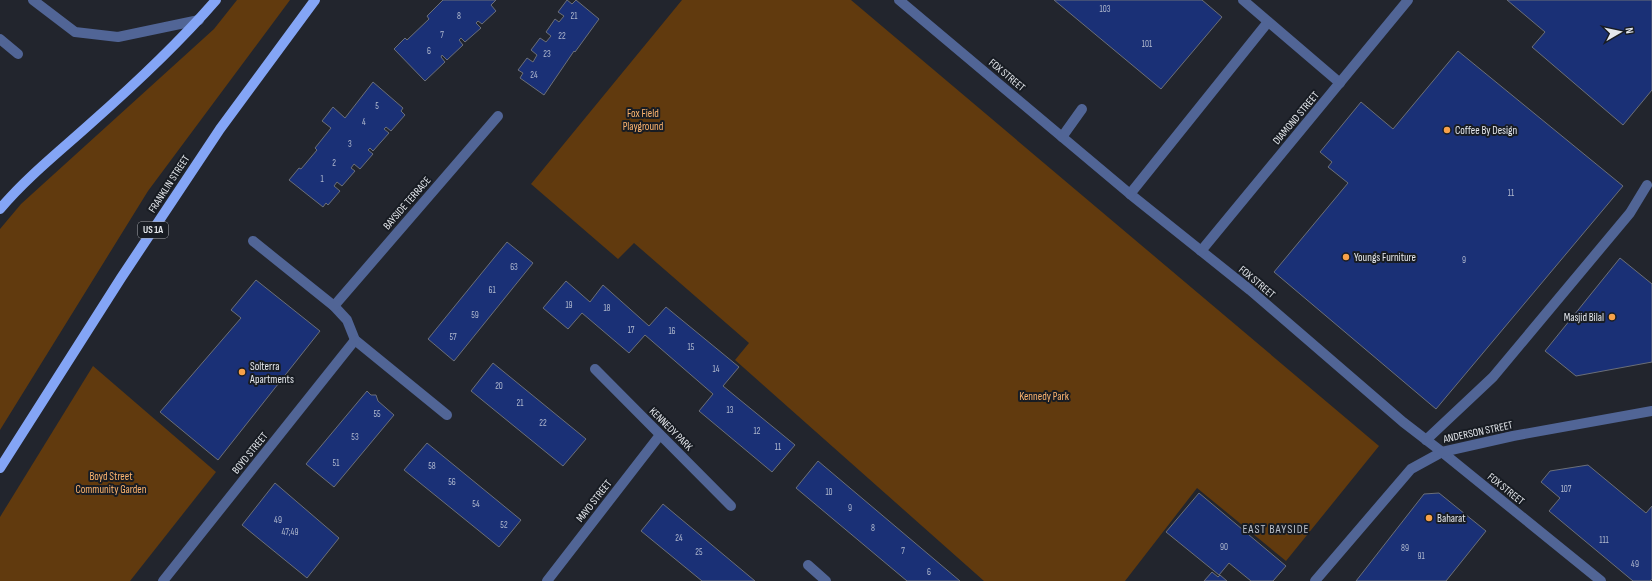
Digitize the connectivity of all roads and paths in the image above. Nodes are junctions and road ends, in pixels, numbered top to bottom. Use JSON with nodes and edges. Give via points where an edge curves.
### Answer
{"nodes":[{"id":1,"x":33,"y":0,"type":"edge"},
{"id":2,"x":216,"y":0,"type":"edge"},
{"id":3,"x":316,"y":0,"type":"edge"},
{"id":4,"x":899,"y":0,"type":"edge"},
{"id":5,"x":1243,"y":0,"type":"edge"},
{"id":6,"x":1408,"y":0,"type":"edge"},
{"id":7,"x":199,"y":20,"type":"junction"},
{"id":8,"x":1268,"y":22,"type":"junction"},
{"id":9,"x":0,"y":39,"type":"edge"},
{"id":10,"x":18,"y":54,"type":"dead end"},
{"id":11,"x":1340,"y":83,"type":"junction"},
{"id":12,"x":1082,"y":109,"type":"dead end"},
{"id":13,"x":498,"y":116,"type":"dead end"},
{"id":14,"x":1062,"y":137,"type":"junction"},
{"id":15,"x":1648,"y":184,"type":"dead end"},
{"id":16,"x":1130,"y":194,"type":"junction"},
{"id":17,"x":0,"y":209,"type":"edge"},
{"id":18,"x":253,"y":241,"type":"dead end"},
{"id":19,"x":1201,"y":251,"type":"junction"},
{"id":20,"x":334,"y":306,"type":"junction"},
{"id":21,"x":355,"y":340,"type":"junction"},
{"id":22,"x":595,"y":370,"type":"dead end"},
{"id":23,"x":1652,"y":411,"type":"edge"},
{"id":24,"x":448,"y":415,"type":"dead end"},
{"id":25,"x":660,"y":435,"type":"junction"},
{"id":26,"x":1426,"y":440,"type":"junction"},
{"id":27,"x":1442,"y":452,"type":"junction"},
{"id":28,"x":0,"y":468,"type":"edge"},
{"id":29,"x":731,"y":506,"type":"dead end"},
{"id":30,"x":808,"y":565,"type":"dead end"},
{"id":31,"x":163,"y":581,"type":"edge"},
{"id":32,"x":547,"y":581,"type":"edge"},
{"id":33,"x":826,"y":581,"type":"edge"},
{"id":34,"x":1315,"y":581,"type":"edge"},
{"id":35,"x":1601,"y":581,"type":"edge"}],
"edges":[{"from":1,"to":7,"type":"street","via":[[75,32],[118,37]]},
{"from":2,"to":7,"type":"main road"},
{"from":3,"to":28,"type":"main road","name":"FRANKLIN STREET","number":"US 1A","via":[[220,128]]},
{"from":4,"to":14,"type":"street","name":"FOX STREET"},
{"from":5,"to":8,"type":"street"},
{"from":6,"to":11,"type":"street","name":"DIAMOND STREET"},
{"from":7,"to":17,"type":"main road","via":[[128,89],[43,165]]},
{"from":8,"to":11,"type":"street"},
{"from":8,"to":16,"type":"street"},
{"from":9,"to":10,"type":"street"},
{"from":11,"to":19,"type":"street","name":"DIAMOND STREET"},
{"from":12,"to":14,"type":"street"},
{"from":13,"to":20,"type":"street","name":"BAYSIDE TERRACE"},
{"from":14,"to":16,"type":"street","name":"FOX STREET"},
{"from":15,"to":26,"type":"street","via":[[1630,213],[1493,377]]},
{"from":16,"to":19,"type":"street","name":"FOX STREET"},
{"from":18,"to":20,"type":"street"},
{"from":19,"to":26,"type":"street","name":"FOX STREET"},
{"from":20,"to":21,"type":"street","via":[[348,320]]},
{"from":21,"to":24,"type":"street"},
{"from":21,"to":31,"type":"street","name":"BOYD STREET"},
{"from":22,"to":25,"type":"street","name":"KENNEDY PARK"},
{"from":23,"to":27,"type":"street","name":"ANDERSON STREET"},
{"from":25,"to":29,"type":"street","name":"KENNEDY PARK"},
{"from":25,"to":32,"type":"street","name":"MAYO STREET"},
{"from":26,"to":27,"type":"street","name":"FOX STREET"},
{"from":27,"to":34,"type":"street","name":"ANDERSON STREET","via":[[1411,469]]},
{"from":27,"to":35,"type":"street","name":"FOX STREET"},
{"from":30,"to":33,"type":"street"}]}
